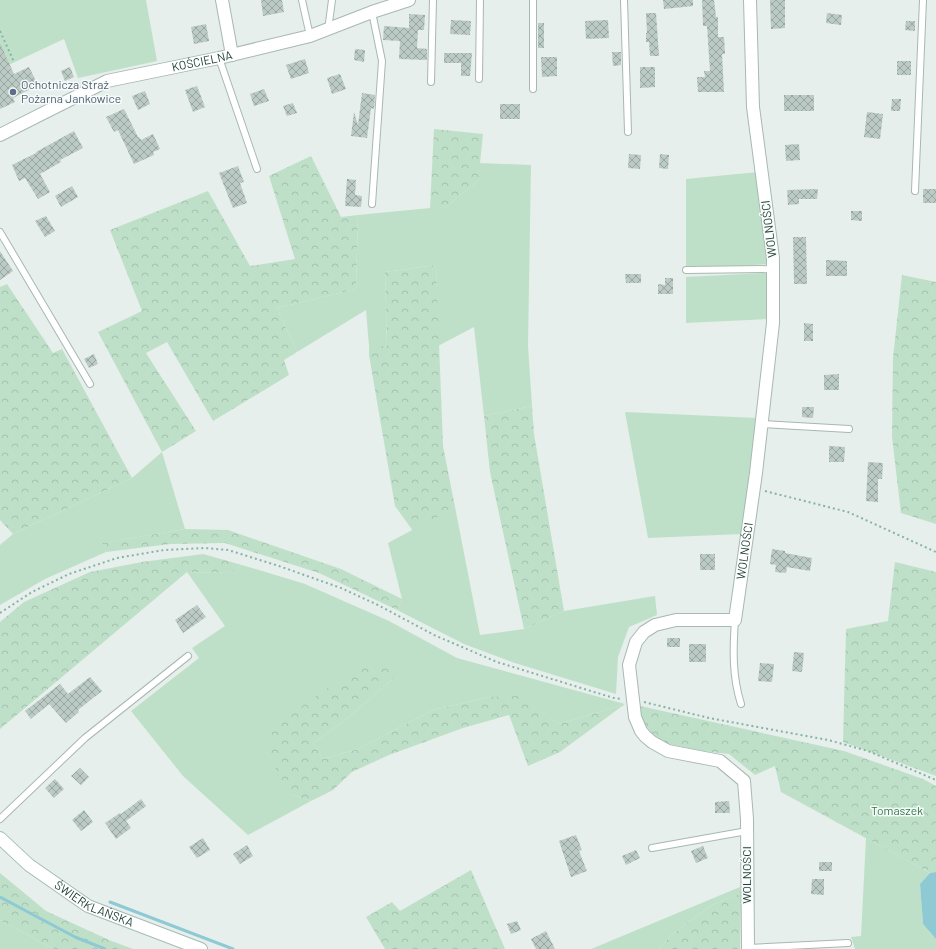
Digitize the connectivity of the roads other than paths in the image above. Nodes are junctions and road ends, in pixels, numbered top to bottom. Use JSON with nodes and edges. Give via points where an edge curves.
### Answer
{"nodes":[{"id":1,"x":222,"y":0,"type":"edge"},
{"id":2,"x":302,"y":0,"type":"edge"},
{"id":3,"x":332,"y":0,"type":"edge"},
{"id":4,"x":409,"y":0,"type":"edge"},
{"id":5,"x":433,"y":0,"type":"edge"},
{"id":6,"x":480,"y":0,"type":"edge"},
{"id":7,"x":533,"y":0,"type":"edge"},
{"id":8,"x":624,"y":0,"type":"edge"},
{"id":9,"x":750,"y":0,"type":"edge"},
{"id":10,"x":923,"y":0,"type":"edge"},
{"id":11,"x":372,"y":12,"type":"junction"},
{"id":12,"x":328,"y":31,"type":"junction"},
{"id":13,"x":310,"y":36,"type":"junction"},
{"id":14,"x":232,"y":55,"type":"junction"},
{"id":15,"x":219,"y":58,"type":"junction"},
{"id":16,"x":479,"y":79,"type":"dead end"},
{"id":17,"x":431,"y":82,"type":"dead end"},
{"id":18,"x":533,"y":89,"type":"dead end"},
{"id":19,"x":628,"y":132,"type":"dead end"},
{"id":20,"x":0,"y":135,"type":"edge"},
{"id":21,"x":257,"y":170,"type":"dead end"},
{"id":22,"x":915,"y":192,"type":"dead end"},
{"id":23,"x":372,"y":204,"type":"dead end"},
{"id":24,"x":0,"y":232,"type":"edge"},
{"id":25,"x":773,"y":269,"type":"junction"},
{"id":26,"x":686,"y":270,"type":"dead end"},
{"id":27,"x":90,"y":384,"type":"dead end"},
{"id":28,"x":762,"y":424,"type":"junction"},
{"id":29,"x":849,"y":429,"type":"dead end"},
{"id":30,"x":735,"y":620,"type":"junction"},
{"id":31,"x":188,"y":656,"type":"dead end"},
{"id":32,"x":741,"y":704,"type":"dead end"},
{"id":33,"x":0,"y":819,"type":"edge"},
{"id":34,"x":747,"y":830,"type":"junction"},
{"id":35,"x":0,"y":838,"type":"edge"},
{"id":36,"x":652,"y":848,"type":"dead end"},
{"id":37,"x":848,"y":943,"type":"dead end"},
{"id":38,"x":201,"y":949,"type":"edge"},
{"id":39,"x":748,"y":949,"type":"edge"}],
"edges":[{"from":1,"to":14,"type":"street"},
{"from":2,"to":13,"type":"lane"},
{"from":3,"to":12,"type":"lane"},
{"from":4,"to":11,"type":"street","name":"KOŚCIELNA"},
{"from":5,"to":17,"type":"lane"},
{"from":6,"to":16,"type":"lane"},
{"from":7,"to":18,"type":"lane"},
{"from":8,"to":19,"type":"lane"},
{"from":9,"to":25,"type":"street","name":"WOLNOŚCI","via":[[753,108]]},
{"from":10,"to":22,"type":"lane"},
{"from":11,"to":12,"type":"street","name":"KOŚCIELNA"},
{"from":11,"to":23,"type":"lane","via":[[382,61]]},
{"from":12,"to":13,"type":"street","name":"KOŚCIELNA"},
{"from":13,"to":14,"type":"street","name":"KOŚCIELNA"},
{"from":14,"to":15,"type":"street","name":"KOŚCIELNA"},
{"from":15,"to":20,"type":"street","name":"KOŚCIELNA","via":[[107,81]]},
{"from":15,"to":21,"type":"lane"},
{"from":24,"to":27,"type":"lane"},
{"from":25,"to":26,"type":"lane"},
{"from":25,"to":28,"type":"street","name":"WOLNOŚCI","via":[[773,323]]},
{"from":28,"to":29,"type":"lane"},
{"from":28,"to":30,"type":"street","name":"WOLNOŚCI"},
{"from":30,"to":32,"type":"lane","via":[[734,666],[736,689]]},
{"from":30,"to":34,"type":"street","name":"WOLNOŚCI","via":[[668,621],[655,625],[644,632],[636,642],[629,665],[632,700],[638,724],[645,736],[668,750],[720,761],[744,781]]},
{"from":31,"to":33,"type":"lane","via":[[85,738]]},
{"from":34,"to":36,"type":"lane"},
{"from":34,"to":39,"type":"street","name":"WOLNOŚCI"},
{"from":35,"to":38,"type":"street","name":"ŚWIERKLAŃSKA","via":[[29,865],[88,906]]},
{"from":37,"to":39,"type":"lane"}]}
